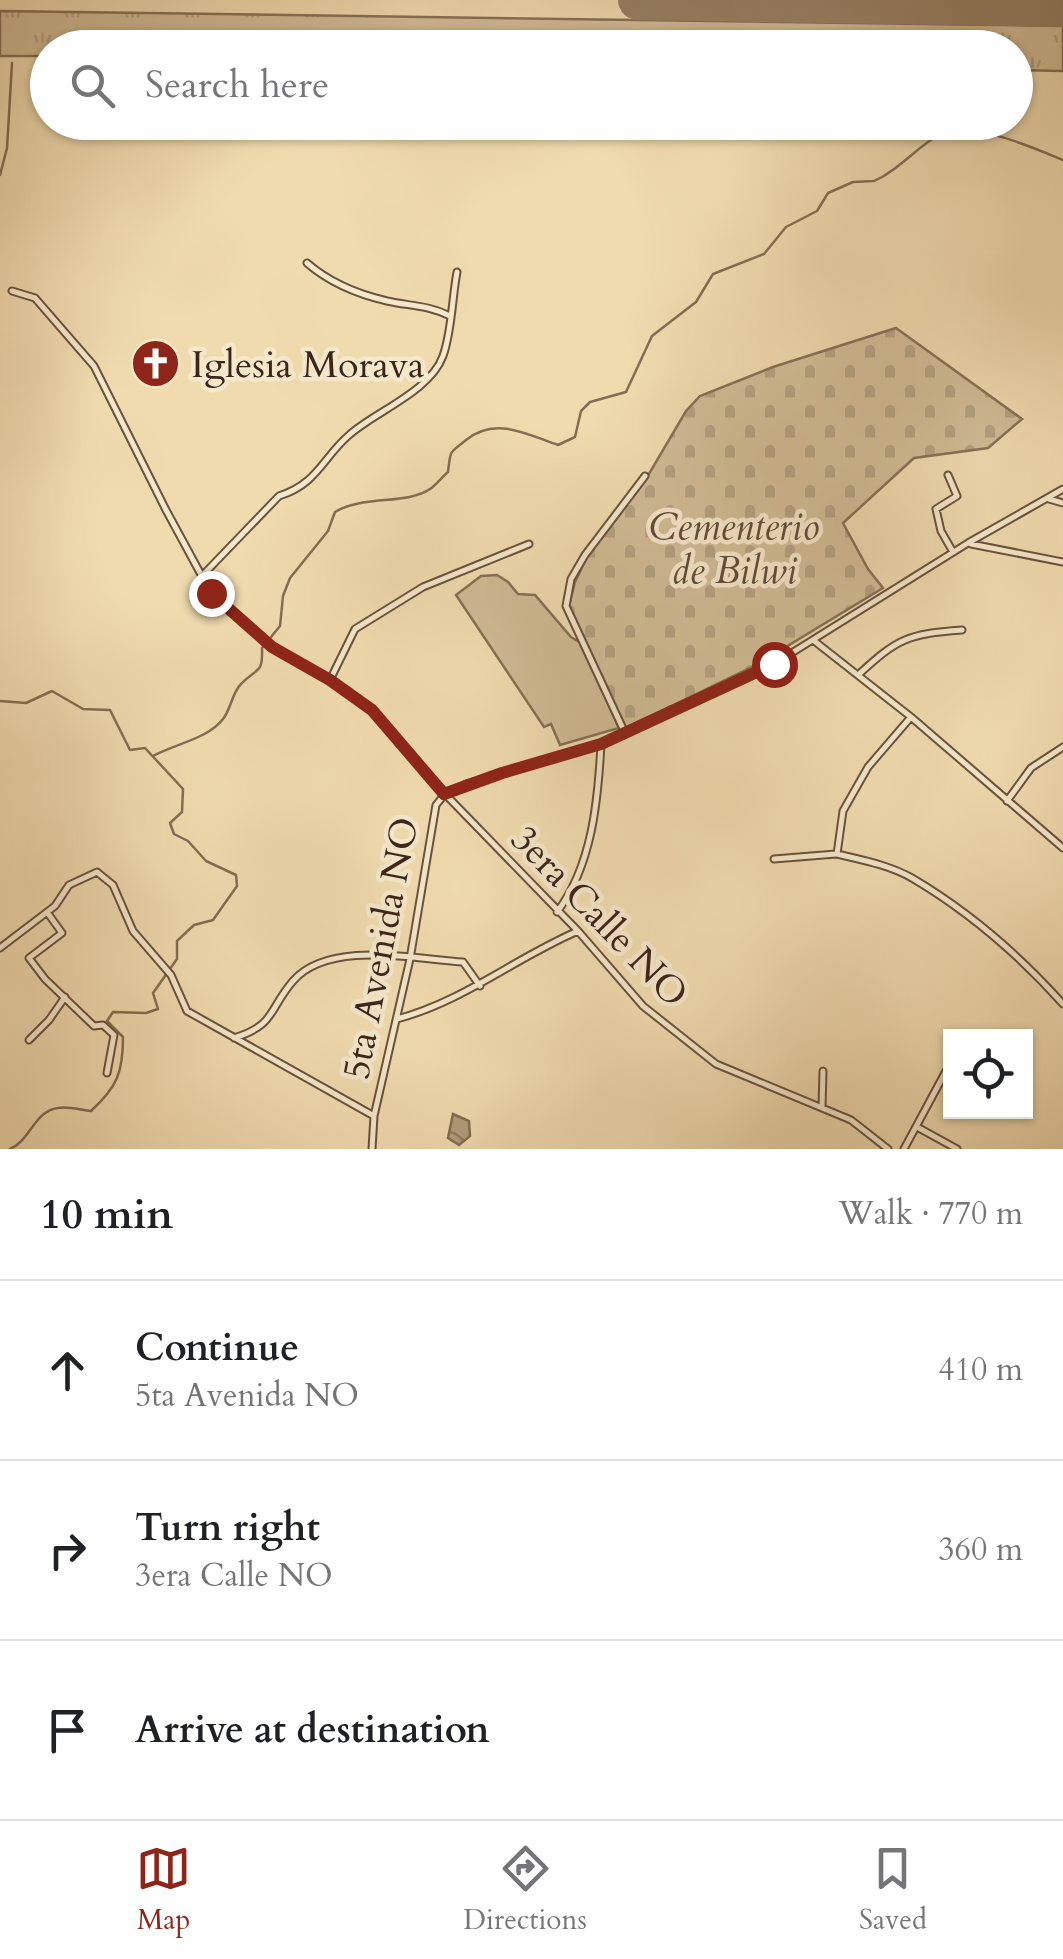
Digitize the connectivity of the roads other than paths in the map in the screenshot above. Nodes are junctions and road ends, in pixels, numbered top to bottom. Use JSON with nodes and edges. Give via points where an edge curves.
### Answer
{"nodes":[{"id":1,"x":307,"y":263,"type":"dead end"},
{"id":2,"x":457,"y":272,"type":"dead end"},
{"id":3,"x":12,"y":291,"type":"dead end"},
{"id":4,"x":450,"y":316,"type":"junction"},
{"id":5,"x":948,"y":474,"type":"dead end"},
{"id":6,"x":644,"y":476,"type":"dead end"},
{"id":7,"x":1063,"y":489,"type":"edge"},
{"id":8,"x":1046,"y":499,"type":"junction"},
{"id":9,"x":1063,"y":503,"type":"edge"},
{"id":10,"x":529,"y":544,"type":"dead end"},
{"id":11,"x":968,"y":544,"type":"junction"},
{"id":12,"x":954,"y":552,"type":"junction"},
{"id":13,"x":1063,"y":562,"type":"edge"},
{"id":14,"x":201,"y":576,"type":"junction"},
{"id":15,"x":962,"y":630,"type":"dead end"},
{"id":16,"x":813,"y":640,"type":"junction"},
{"id":17,"x":858,"y":675,"type":"junction"},
{"id":18,"x":330,"y":680,"type":"junction"},
{"id":19,"x":911,"y":717,"type":"junction"},
{"id":20,"x":625,"y":733,"type":"junction"},
{"id":21,"x":601,"y":744,"type":"junction"},
{"id":22,"x":1063,"y":747,"type":"edge"},
{"id":23,"x":444,"y":794,"type":"junction"},
{"id":24,"x":1007,"y":801,"type":"junction"},
{"id":25,"x":1063,"y":848,"type":"edge"},
{"id":26,"x":836,"y":854,"type":"junction"},
{"id":27,"x":774,"y":859,"type":"dead end"},
{"id":28,"x":47,"y":912,"type":"junction"},
{"id":29,"x":557,"y":912,"type":"junction"},
{"id":30,"x":578,"y":931,"type":"junction"},
{"id":31,"x":0,"y":948,"type":"edge"},
{"id":32,"x":410,"y":959,"type":"junction"},
{"id":33,"x":480,"y":986,"type":"junction"},
{"id":34,"x":64,"y":996,"type":"junction"},
{"id":35,"x":1063,"y":1004,"type":"edge"},
{"id":36,"x":398,"y":1019,"type":"junction"},
{"id":37,"x":234,"y":1038,"type":"junction"},
{"id":38,"x":29,"y":1040,"type":"dead end"},
{"id":39,"x":823,"y":1071,"type":"dead end"},
{"id":40,"x":107,"y":1074,"type":"dead end"},
{"id":41,"x":943,"y":1077,"type":"edge"},
{"id":42,"x":822,"y":1108,"type":"junction"},
{"id":43,"x":374,"y":1116,"type":"junction"},
{"id":44,"x":916,"y":1127,"type":"junction"},
{"id":45,"x":372,"y":1149,"type":"edge"},
{"id":46,"x":888,"y":1149,"type":"edge"},
{"id":47,"x":904,"y":1149,"type":"edge"},
{"id":48,"x":957,"y":1149,"type":"edge"}],
"edges":[{"from":1,"to":4,"type":"street","via":[[344,288]]},
{"from":2,"to":4,"type":"street"},
{"from":3,"to":14,"type":"street","name":"3era Calle NO","via":[[35,298],[105,384]]},
{"from":4,"to":14,"type":"street","via":[[433,372],[348,435],[315,476],[280,496]]},
{"from":5,"to":12,"type":"street","via":[[957,496],[936,510]]},
{"from":6,"to":20,"type":"street","via":[[585,555],[566,606]]},
{"from":7,"to":8,"type":"street","name":"5ta Avenida NO"},
{"from":8,"to":9,"type":"street"},
{"from":8,"to":11,"type":"street","name":"5ta Avenida NO"},
{"from":10,"to":18,"type":"street","via":[[423,587],[356,628]]},
{"from":11,"to":12,"type":"street","name":"5ta Avenida NO"},
{"from":11,"to":13,"type":"street"},
{"from":12,"to":16,"type":"street","name":"5ta Avenida NO"},
{"from":14,"to":18,"type":"street","name":"3era Calle NO","via":[[266,642]]},
{"from":15,"to":17,"type":"street","via":[[910,636]]},
{"from":16,"to":17,"type":"street"},
{"from":16,"to":20,"type":"street","name":"5ta Avenida NO"},
{"from":17,"to":19,"type":"street"},
{"from":18,"to":23,"type":"street","name":"3era Calle NO","via":[[372,710]]},
{"from":19,"to":24,"type":"street"},
{"from":19,"to":26,"type":"street","via":[[868,766],[844,811]]},
{"from":20,"to":21,"type":"street","name":"5ta Avenida NO"},
{"from":21,"to":23,"type":"street","name":"5ta Avenida NO"},
{"from":21,"to":29,"type":"street","via":[[591,830]]},
{"from":22,"to":24,"type":"street","via":[[1031,768]]},
{"from":23,"to":29,"type":"street","name":"3era Calle NO"},
{"from":23,"to":32,"type":"street","name":"5ta Avenida NO","via":[[436,805]]},
{"from":24,"to":25,"type":"street"},
{"from":26,"to":27,"type":"street"},
{"from":26,"to":35,"type":"street","via":[[910,877],[1026,962]]},
{"from":28,"to":31,"type":"street"},
{"from":28,"to":34,"type":"street","via":[[62,934],[29,958]]},
{"from":28,"to":37,"type":"street","via":[[69,885],[97,872],[105,876],[188,1011]]},
{"from":29,"to":30,"type":"street","name":"3era Calle NO"},
{"from":30,"to":33,"type":"street"},
{"from":30,"to":42,"type":"street","name":"3era Calle NO","via":[[643,1006],[716,1064]]},
{"from":32,"to":33,"type":"street","via":[[464,962]]},
{"from":32,"to":36,"type":"street","name":"5ta Avenida NO"},
{"from":32,"to":37,"type":"street","via":[[342,956],[316,964],[293,980],[256,1031]]},
{"from":33,"to":36,"type":"street"},
{"from":34,"to":38,"type":"street"},
{"from":34,"to":40,"type":"street","via":[[94,1026],[104,1025],[114,1035]]},
{"from":36,"to":43,"type":"street","name":"5ta Avenida NO"},
{"from":37,"to":43,"type":"street"},
{"from":39,"to":42,"type":"street"},
{"from":41,"to":44,"type":"street"},
{"from":42,"to":46,"type":"street","name":"3era Calle NO","via":[[851,1120]]},
{"from":43,"to":45,"type":"street","name":"5ta Avenida NO"},
{"from":44,"to":47,"type":"street"},
{"from":44,"to":48,"type":"street"}]}
